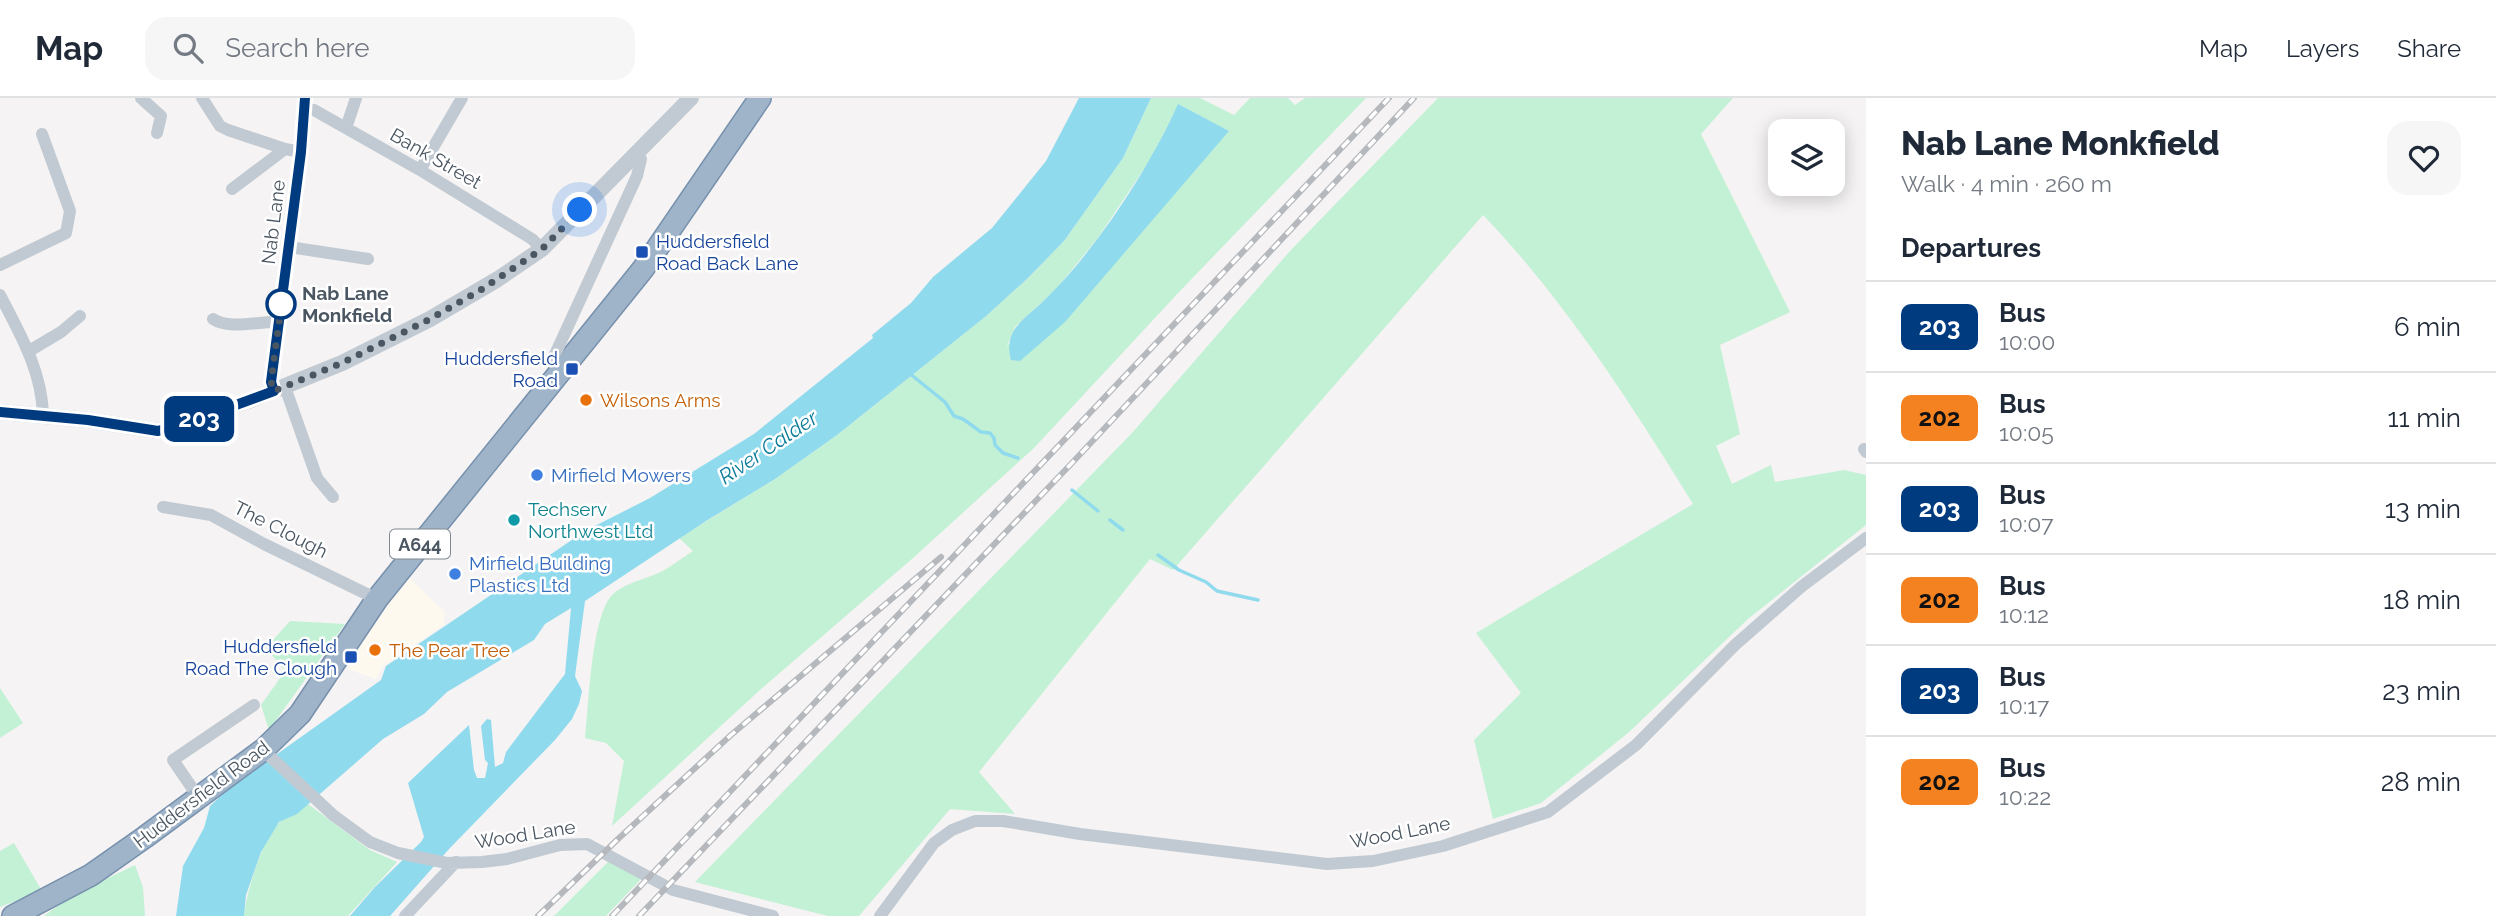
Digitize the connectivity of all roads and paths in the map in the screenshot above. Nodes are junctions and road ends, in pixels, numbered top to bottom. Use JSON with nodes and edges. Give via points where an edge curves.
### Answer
{"nodes":[{"id":1,"x":141,"y":98,"type":"edge"},
{"id":2,"x":202,"y":98,"type":"edge"},
{"id":3,"x":356,"y":98,"type":"edge"},
{"id":4,"x":462,"y":98,"type":"edge"},
{"id":5,"x":691,"y":98,"type":"edge"},
{"id":6,"x":760,"y":98,"type":"edge"},
{"id":7,"x":305,"y":104,"type":"edge"},
{"id":8,"x":346,"y":128,"type":"junction"},
{"id":9,"x":157,"y":133,"type":"dead end"},
{"id":10,"x":42,"y":134,"type":"dead end"},
{"id":11,"x":285,"y":149,"type":"junction"},
{"id":12,"x":301,"y":152,"type":"junction"},
{"id":13,"x":637,"y":153,"type":"junction"},
{"id":14,"x":420,"y":170,"type":"junction"},
{"id":15,"x":232,"y":189,"type":"dead end"},
{"id":16,"x":289,"y":247,"type":"junction"},
{"id":17,"x":542,"y":249,"type":"junction"},
{"id":18,"x":368,"y":259,"type":"dead end"},
{"id":19,"x":0,"y":265,"type":"edge"},
{"id":20,"x":0,"y":295,"type":"edge"},
{"id":21,"x":80,"y":316,"type":"dead end"},
{"id":22,"x":213,"y":319,"type":"dead end"},
{"id":23,"x":278,"y":323,"type":"junction"},
{"id":24,"x":29,"y":351,"type":"junction"},
{"id":25,"x":560,"y":372,"type":"junction"},
{"id":26,"x":279,"y":389,"type":"junction"},
{"id":27,"x":0,"y":412,"type":"edge"},
{"id":28,"x":43,"y":415,"type":"junction"},
{"id":29,"x":333,"y":497,"type":"dead end"},
{"id":30,"x":163,"y":507,"type":"dead end"},
{"id":31,"x":1866,"y":538,"type":"edge"},
{"id":32,"x":377,"y":599,"type":"junction"},
{"id":33,"x":254,"y":705,"type":"dead end"},
{"id":34,"x":266,"y":754,"type":"junction"},
{"id":35,"x":199,"y":799,"type":"junction"},
{"id":36,"x":451,"y":862,"type":"junction"},
{"id":37,"x":13,"y":916,"type":"edge"},
{"id":38,"x":405,"y":916,"type":"edge"},
{"id":39,"x":773,"y":916,"type":"edge"},
{"id":40,"x":880,"y":916,"type":"edge"}],
"edges":[{"from":1,"to":9,"type":"street","via":[[161,116]]},
{"from":2,"to":11,"type":"street","via":[[220,125]]},
{"from":3,"to":8,"type":"street"},
{"from":4,"to":14,"type":"street"},
{"from":5,"to":13,"type":"street"},
{"from":6,"to":25,"type":"highway","name":"Huddersfield Road","number":"A644","via":[[643,269]]},
{"from":7,"to":8,"type":"street","name":"Bank Street"},
{"from":7,"to":12,"type":"street","name":"Nab Lane"},
{"from":8,"to":14,"type":"street","name":"Bank Street"},
{"from":10,"to":19,"type":"street","via":[[69,211],[66,233]]},
{"from":11,"to":12,"type":"street"},
{"from":11,"to":15,"type":"street"},
{"from":12,"to":16,"type":"street","name":"Nab Lane"},
{"from":13,"to":17,"type":"street"},
{"from":13,"to":25,"type":"street","via":[[642,159],[637,176],[552,360]]},
{"from":14,"to":17,"type":"street","name":"Bank Street"},
{"from":16,"to":18,"type":"street"},
{"from":16,"to":23,"type":"street","name":"Nab Lane"},
{"from":17,"to":26,"type":"street","via":[[430,319]]},
{"from":20,"to":24,"type":"street"},
{"from":21,"to":24,"type":"street"},
{"from":22,"to":23,"type":"street","via":[[222,325]]},
{"from":23,"to":26,"type":"street","name":"Nab Lane","via":[[271,382]]},
{"from":24,"to":28,"type":"street","via":[[43,394]]},
{"from":25,"to":32,"type":"highway","name":"Huddersfield Road","number":"A644"},
{"from":26,"to":28,"type":"street","via":[[158,431]]},
{"from":26,"to":29,"type":"street","name":"Nab Lane","via":[[317,478]]},
{"from":27,"to":28,"type":"street"},
{"from":30,"to":32,"type":"street","name":"The Clough","via":[[211,515]]},
{"from":31,"to":40,"type":"street","name":"Wood Lane","via":[[1735,645],[1636,745],[1548,812],[1443,846],[1373,861],[1327,864],[975,821],[934,843]]},
{"from":32,"to":34,"type":"highway","name":"Huddersfield Road","number":"A644","via":[[300,714]]},
{"from":33,"to":35,"type":"street","via":[[169,758]]},
{"from":34,"to":35,"type":"highway","name":"Huddersfield Road","number":"A644"},
{"from":34,"to":36,"type":"street","name":"Wood Lane","via":[[367,840],[398,853]]},
{"from":35,"to":37,"type":"highway","name":"Huddersfield Road","number":"A644","via":[[91,875]]},
{"from":36,"to":38,"type":"street"},
{"from":36,"to":39,"type":"street","name":"Wood Lane","via":[[507,859],[560,845],[587,844],[673,890]]}]}
